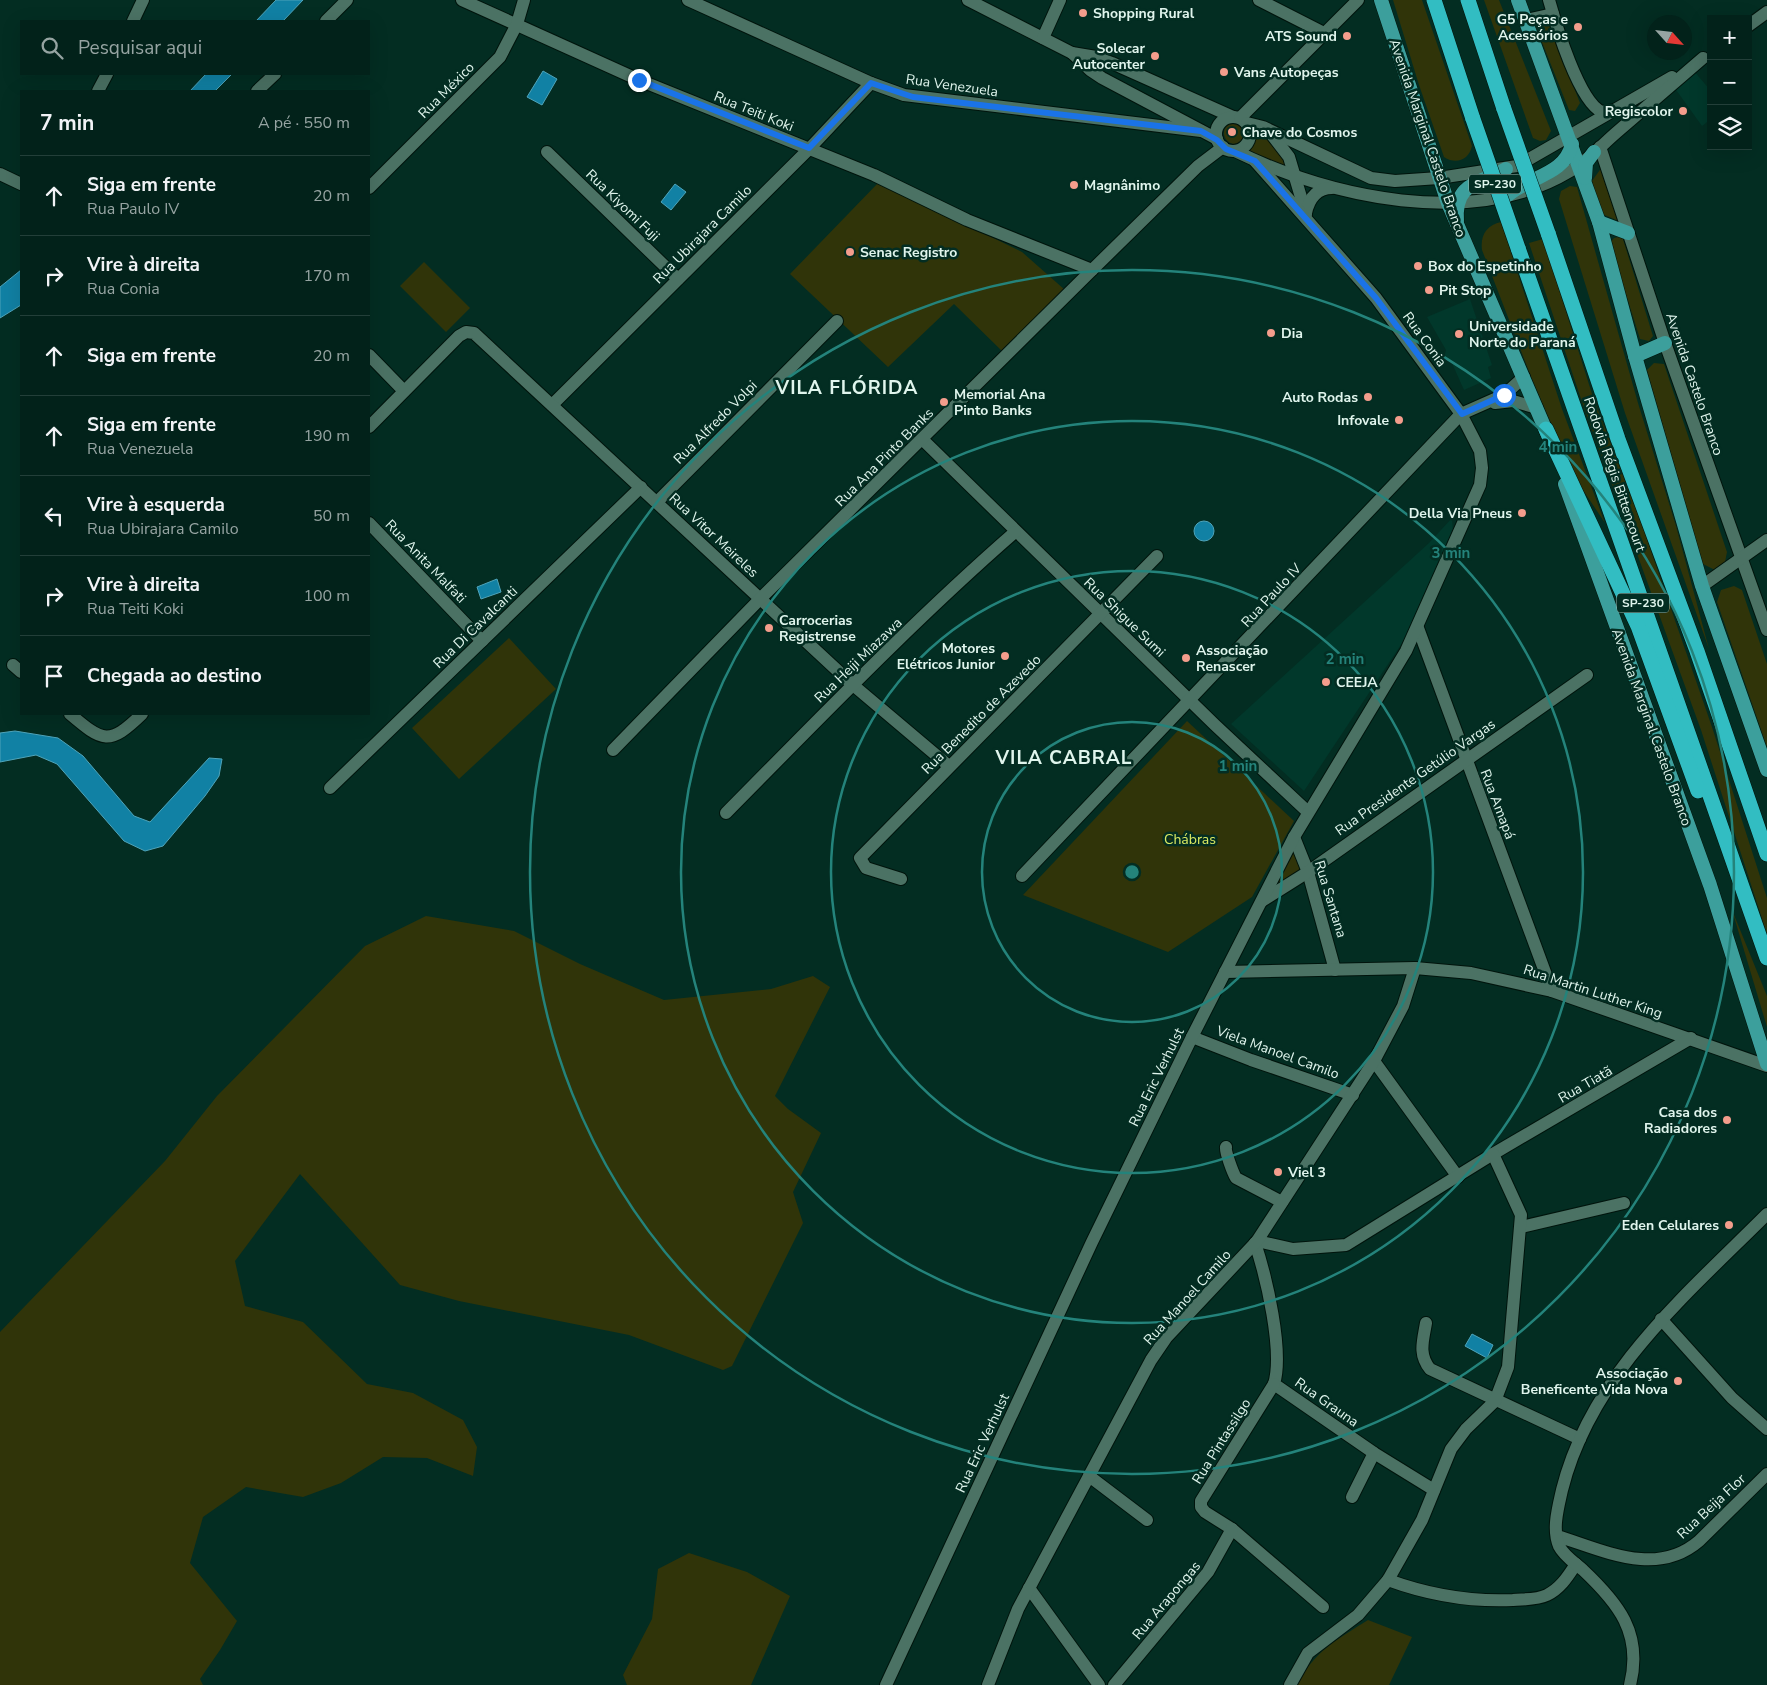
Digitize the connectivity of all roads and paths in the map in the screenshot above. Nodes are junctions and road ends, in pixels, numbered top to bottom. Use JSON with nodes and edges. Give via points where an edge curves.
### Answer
{"nodes":[{"id":1,"x":143,"y":0,"type":"edge"},
{"id":2,"x":347,"y":0,"type":"edge"},
{"id":3,"x":462,"y":0,"type":"edge"},
{"id":4,"x":524,"y":0,"type":"edge"},
{"id":5,"x":688,"y":0,"type":"edge"},
{"id":6,"x":968,"y":0,"type":"edge"},
{"id":7,"x":1060,"y":0,"type":"edge"},
{"id":8,"x":1259,"y":0,"type":"edge"},
{"id":9,"x":1358,"y":0,"type":"edge"},
{"id":10,"x":1375,"y":0,"type":"edge"},
{"id":11,"x":1381,"y":0,"type":"edge"},
{"id":12,"x":1434,"y":0,"type":"edge"},
{"id":13,"x":1468,"y":0,"type":"edge"},
{"id":14,"x":1518,"y":0,"type":"edge"},
{"id":15,"x":1549,"y":0,"type":"edge"},
{"id":16,"x":1767,"y":12,"type":"edge"},
{"id":17,"x":1385,"y":14,"type":"junction"},
{"id":18,"x":1553,"y":14,"type":"junction"},
{"id":19,"x":133,"y":20,"type":"edge"},
{"id":20,"x":327,"y":20,"type":"edge"},
{"id":21,"x":1526,"y":20,"type":"junction"},
{"id":22,"x":1752,"y":23,"type":"edge"},
{"id":23,"x":517,"y":24,"type":"junction"},
{"id":24,"x":1324,"y":33,"type":"junction"},
{"id":25,"x":1043,"y":38,"type":"junction"},
{"id":26,"x":1072,"y":53,"type":"junction"},
{"id":27,"x":1707,"y":56,"type":"edge"},
{"id":28,"x":106,"y":75,"type":"edge"},
{"id":29,"x":274,"y":75,"type":"edge"},
{"id":30,"x":871,"y":83,"type":"junction"},
{"id":31,"x":99,"y":90,"type":"edge"},
{"id":32,"x":259,"y":90,"type":"edge"},
{"id":33,"x":1619,"y":109,"type":"junction"},
{"id":34,"x":1240,"y":119,"type":"junction"},
{"id":35,"x":1263,"y":127,"type":"junction"},
{"id":36,"x":1201,"y":131,"type":"junction"},
{"id":37,"x":1571,"y":140,"type":"junction"},
{"id":38,"x":1225,"y":146,"type":"junction"},
{"id":39,"x":809,"y":148,"type":"junction"},
{"id":40,"x":1597,"y":149,"type":"junction"},
{"id":41,"x":547,"y":152,"type":"dead end"},
{"id":42,"x":1255,"y":161,"type":"junction"},
{"id":43,"x":1579,"y":164,"type":"junction"},
{"id":44,"x":1506,"y":169,"type":"junction"},
{"id":45,"x":0,"y":174,"type":"edge"},
{"id":46,"x":1296,"y":178,"type":"junction"},
{"id":47,"x":1439,"y":178,"type":"junction"},
{"id":48,"x":20,"y":184,"type":"edge"},
{"id":49,"x":1586,"y":184,"type":"junction"},
{"id":50,"x":370,"y":187,"type":"edge"},
{"id":51,"x":1334,"y":188,"type":"junction"},
{"id":52,"x":1508,"y":195,"type":"junction"},
{"id":53,"x":1454,"y":202,"type":"junction"},
{"id":54,"x":1307,"y":216,"type":"junction"},
{"id":55,"x":1600,"y":222,"type":"junction"},
{"id":56,"x":1628,"y":233,"type":"junction"},
{"id":57,"x":1092,"y":270,"type":"junction"},
{"id":58,"x":678,"y":279,"type":"junction"},
{"id":59,"x":837,"y":321,"type":"dead end"},
{"id":60,"x":1664,"y":343,"type":"junction"},
{"id":61,"x":370,"y":356,"type":"edge"},
{"id":62,"x":1635,"y":356,"type":"junction"},
{"id":63,"x":1524,"y":377,"type":"junction"},
{"id":64,"x":404,"y":391,"type":"junction"},
{"id":65,"x":1482,"y":404,"type":"junction"},
{"id":66,"x":552,"y":405,"type":"junction"},
{"id":67,"x":1537,"y":408,"type":"junction"},
{"id":68,"x":1462,"y":414,"type":"junction"},
{"id":69,"x":370,"y":426,"type":"edge"},
{"id":70,"x":1546,"y":429,"type":"junction"},
{"id":71,"x":923,"y":440,"type":"junction"},
{"id":72,"x":642,"y":487,"type":"junction"},
{"id":73,"x":1477,"y":494,"type":"joint"},
{"id":74,"x":657,"y":502,"type":"junction"},
{"id":75,"x":370,"y":524,"type":"edge"},
{"id":76,"x":1016,"y":532,"type":"junction"},
{"id":77,"x":1767,"y":540,"type":"edge"},
{"id":78,"x":1157,"y":556,"type":"dead end"},
{"id":79,"x":1741,"y":558,"type":"junction"},
{"id":80,"x":1702,"y":586,"type":"junction"},
{"id":81,"x":761,"y":598,"type":"junction"},
{"id":82,"x":1101,"y":614,"type":"junction"},
{"id":83,"x":1418,"y":628,"type":"junction"},
{"id":84,"x":1767,"y":630,"type":"edge"},
{"id":85,"x":482,"y":641,"type":"junction"},
{"id":86,"x":1586,"y":675,"type":"dead end"},
{"id":87,"x":853,"y":685,"type":"junction"},
{"id":88,"x":1190,"y":701,"type":"junction"},
{"id":89,"x":71,"y":715,"type":"edge"},
{"id":90,"x":141,"y":715,"type":"edge"},
{"id":91,"x":613,"y":750,"type":"dead end"},
{"id":92,"x":1465,"y":759,"type":"junction"},
{"id":93,"x":949,"y":766,"type":"junction"},
{"id":94,"x":1767,"y":770,"type":"edge"},
{"id":95,"x":330,"y":788,"type":"dead end"},
{"id":96,"x":1308,"y":812,"type":"junction"},
{"id":97,"x":726,"y":813,"type":"dead end"},
{"id":98,"x":1294,"y":837,"type":"junction"},
{"id":99,"x":1767,"y":854,"type":"edge"},
{"id":100,"x":1732,"y":856,"type":"junction"},
{"id":101,"x":1308,"y":872,"type":"junction"},
{"id":102,"x":1022,"y":876,"type":"dead end"},
{"id":103,"x":901,"y":879,"type":"dead end"},
{"id":104,"x":1260,"y":902,"type":"junction"},
{"id":105,"x":1767,"y":958,"type":"edge"},
{"id":106,"x":1416,"y":968,"type":"junction"},
{"id":107,"x":1335,"y":970,"type":"junction"},
{"id":108,"x":1225,"y":972,"type":"junction"},
{"id":109,"x":1552,"y":991,"type":"junction"},
{"id":110,"x":1192,"y":1036,"type":"junction"},
{"id":111,"x":1691,"y":1038,"type":"junction"},
{"id":112,"x":1374,"y":1061,"type":"junction"},
{"id":113,"x":1767,"y":1065,"type":"edge"},
{"id":114,"x":1354,"y":1094,"type":"junction"},
{"id":115,"x":1226,"y":1147,"type":"dead end"},
{"id":116,"x":1493,"y":1154,"type":"junction"},
{"id":117,"x":1458,"y":1176,"type":"junction"},
{"id":118,"x":1282,"y":1202,"type":"junction"},
{"id":119,"x":1624,"y":1203,"type":"dead end"},
{"id":120,"x":1767,"y":1214,"type":"edge"},
{"id":121,"x":1521,"y":1227,"type":"junction"},
{"id":122,"x":1256,"y":1242,"type":"junction"},
{"id":123,"x":1661,"y":1319,"type":"junction"},
{"id":124,"x":1426,"y":1323,"type":"dead end"},
{"id":125,"x":1274,"y":1384,"type":"junction"},
{"id":126,"x":1495,"y":1401,"type":"junction"},
{"id":127,"x":1767,"y":1429,"type":"edge"},
{"id":128,"x":1580,"y":1439,"type":"junction"},
{"id":129,"x":1374,"y":1453,"type":"junction"},
{"id":130,"x":1767,"y":1474,"type":"edge"},
{"id":131,"x":1089,"y":1476,"type":"junction"},
{"id":132,"x":1434,"y":1490,"type":"junction"},
{"id":133,"x":1352,"y":1498,"type":"dead end"},
{"id":134,"x":1147,"y":1520,"type":"dead end"},
{"id":135,"x":1232,"y":1529,"type":"junction"},
{"id":136,"x":1557,"y":1536,"type":"junction"},
{"id":137,"x":1576,"y":1564,"type":"junction"},
{"id":138,"x":1388,"y":1580,"type":"junction"},
{"id":139,"x":1029,"y":1588,"type":"junction"},
{"id":140,"x":1323,"y":1607,"type":"dead end"},
{"id":141,"x":1633,"y":1684,"type":"edge"},
{"id":142,"x":886,"y":1685,"type":"edge"},
{"id":143,"x":988,"y":1685,"type":"edge"},
{"id":144,"x":1099,"y":1685,"type":"edge"},
{"id":145,"x":1114,"y":1685,"type":"edge"},
{"id":146,"x":1290,"y":1685,"type":"edge"}],
"edges":[{"from":1,"to":19,"type":"street"},
{"from":2,"to":20,"type":"street"},
{"from":3,"to":23,"type":"street","name":"Rua Teiti Koki"},
{"from":4,"to":23,"type":"street","name":"Rua México"},
{"from":5,"to":30,"type":"street","name":"Rua Venezuela"},
{"from":6,"to":25,"type":"street"},
{"from":7,"to":25,"type":"street"},
{"from":8,"to":24,"type":"street"},
{"from":9,"to":24,"type":"street"},
{"from":10,"to":17,"type":"main road"},
{"from":11,"to":17,"type":"main road","name":"Avenida Marginal Castelo Branco"},
{"from":12,"to":100,"type":"highway","name":"Rodovia Régis Bittencourt","number":"SP-230","bridge":true},
{"from":13,"to":99,"type":"highway","name":"Rodovia Régis Bittencourt","number":"SP-230","bridge":true,"via":[[1618,439],[1697,651]]},
{"from":14,"to":21,"type":"main road"},
{"from":15,"to":18,"type":"street"},
{"from":16,"to":22,"type":"street"},
{"from":17,"to":47,"type":"main road","name":"Avenida Marginal Castelo Branco"},
{"from":18,"to":21,"type":"street"},
{"from":18,"to":33,"type":"street","via":[[1589,102],[1602,112]]},
{"from":21,"to":37,"type":"main road"},
{"from":23,"to":39,"type":"street","name":"Rua Teiti Koki","via":[[639,80]]},
{"from":23,"to":50,"type":"street","name":"Rua México","via":[[496,63]]},
{"from":24,"to":34,"type":"street"},
{"from":25,"to":26,"type":"street"},
{"from":26,"to":34,"type":"street","via":[[1112,63]]},
{"from":26,"to":36,"type":"street","via":[[1090,70]]},
{"from":27,"to":33,"type":"street"},
{"from":27,"to":40,"type":"street"},
{"from":28,"to":31,"type":"street"},
{"from":29,"to":32,"type":"street"},
{"from":30,"to":36,"type":"street","name":"Rua Venezuela","via":[[913,97]]},
{"from":30,"to":39,"type":"street","name":"Rua Ubirajara Camilo"},
{"from":33,"to":37,"type":"street"},
{"from":34,"to":35,"type":"street"},
{"from":34,"to":38,"type":"street","via":[[1219,124]]},
{"from":34,"to":38,"type":"street","via":[[1250,138],[1244,147]]},
{"from":35,"to":46,"type":"street","name":"Rua Conia","via":[[1286,151]]},
{"from":35,"to":47,"type":"street","via":[[1371,178],[1395,181]]},
{"from":36,"to":38,"type":"street"},
{"from":37,"to":43,"type":"main road"},
{"from":37,"to":44,"type":"street"},
{"from":37,"to":52,"type":"main road","via":[[1564,162],[1519,185]]},
{"from":38,"to":42,"type":"street"},
{"from":38,"to":57,"type":"street","name":"Rua Ana Pinto Banks","via":[[1192,172]]},
{"from":39,"to":57,"type":"street","name":"Rua Teiti Koki","via":[[967,220]]},
{"from":39,"to":58,"type":"street","name":"Rua Ubirajara Camilo"},
{"from":40,"to":43,"type":"street"},
{"from":40,"to":49,"type":"main road","via":[[1585,166]]},
{"from":40,"to":56,"type":"street","name":"Avenida Castelo Branco"},
{"from":41,"to":58,"type":"street","name":"Rua Kiyomi Fuji"},
{"from":42,"to":46,"type":"street"},
{"from":42,"to":54,"type":"street","name":"Rua Conia"},
{"from":43,"to":49,"type":"main road"},
{"from":43,"to":52,"type":"street","via":[[1550,181]]},
{"from":44,"to":47,"type":"street"},
{"from":44,"to":53,"type":"main road","via":[[1477,181]]},
{"from":45,"to":48,"type":"street"},
{"from":46,"to":51,"type":"street"},
{"from":46,"to":54,"type":"street","name":"Rua Conia"},
{"from":47,"to":53,"type":"main road","name":"Avenida Marginal Castelo Branco"},
{"from":49,"to":55,"type":"main road"},
{"from":51,"to":53,"type":"street","via":[[1384,199]]},
{"from":51,"to":54,"type":"street","via":[[1324,189],[1310,200]]},
{"from":52,"to":53,"type":"street"},
{"from":53,"to":63,"type":"main road","name":"Avenida Marginal Castelo Branco","via":[[1458,225]]},
{"from":54,"to":68,"type":"street","name":"Rua Conia","via":[[1376,298]]},
{"from":55,"to":56,"type":"main road"},
{"from":55,"to":62,"type":"main road"},
{"from":56,"to":60,"type":"street","name":"Avenida Castelo Branco"},
{"from":57,"to":71,"type":"street","name":"Rua Ana Pinto Banks"},
{"from":58,"to":66,"type":"street","name":"Rua Ubirajara Camilo"},
{"from":59,"to":74,"type":"street","name":"Rua Alfredo Volpi"},
{"from":60,"to":62,"type":"main road"},
{"from":60,"to":79,"type":"street","name":"Avenida Castelo Branco"},
{"from":61,"to":64,"type":"street"},
{"from":62,"to":80,"type":"main road"},
{"from":63,"to":65,"type":"street","name":"Rua Paulo IV","via":[[1510,391]]},
{"from":63,"to":67,"type":"main road","name":"Avenida Marginal Castelo Branco"},
{"from":64,"to":66,"type":"street","name":"Rua Vitor Meireles","via":[[466,332],[474,333]]},
{"from":64,"to":69,"type":"street"},
{"from":65,"to":67,"type":"street","name":"Rua Paulo IV","via":[[1512,401]]},
{"from":65,"to":68,"type":"street","name":"Rua Paulo IV"},
{"from":66,"to":72,"type":"street","name":"Rua Vitor Meireles"},
{"from":67,"to":70,"type":"main road","name":"Avenida Marginal Castelo Branco"},
{"from":68,"to":73,"type":"street","name":"Rua Conia","via":[[1480,451],[1482,468]]},
{"from":68,"to":88,"type":"street","name":"Rua Paulo IV"},
{"from":70,"to":100,"type":"highway","via":[[1638,626],[1710,823]]},
{"from":70,"to":113,"type":"main road","name":"Avenida Marginal Castelo Branco","via":[[1710,885]]},
{"from":71,"to":76,"type":"street","name":"Rua Shigue Sumi"},
{"from":71,"to":81,"type":"street","name":"Rua Ana Pinto Banks"},
{"from":72,"to":74,"type":"street","name":"Rua Vitor Meireles"},
{"from":72,"to":85,"type":"street","name":"Rua Di Cavalcanti"},
{"from":73,"to":83,"type":"street","name":"Rua Eric Verhulst"},
{"from":74,"to":81,"type":"street","name":"Rua Vitor Meireles"},
{"from":75,"to":85,"type":"street","name":"Rua Anita Malfati"},
{"from":76,"to":82,"type":"street","name":"Rua Shigue Sumi"},
{"from":76,"to":87,"type":"street","name":"Rua Heiji Miazawa"},
{"from":77,"to":79,"type":"street"},
{"from":78,"to":82,"type":"street","name":"Rua Benedito de Azevedo"},
{"from":79,"to":80,"type":"street"},
{"from":79,"to":84,"type":"street","name":"Avenida Castelo Branco"},
{"from":80,"to":94,"type":"main road"},
{"from":81,"to":87,"type":"street","name":"Rua Vitor Meireles"},
{"from":81,"to":91,"type":"street","name":"Rua Ana Pinto Banks"},
{"from":82,"to":88,"type":"street","name":"Rua Shigue Sumi"},
{"from":82,"to":93,"type":"street","name":"Rua Benedito de Azevedo"},
{"from":83,"to":92,"type":"street","name":"Rua Amapá"},
{"from":83,"to":96,"type":"street","name":"Rua Eric Verhulst"},
{"from":85,"to":95,"type":"street","name":"Rua Di Cavalcanti"},
{"from":86,"to":92,"type":"street","name":"Rua Presidente Getúlio Vargas"},
{"from":87,"to":93,"type":"street","name":"Rua Vitor Meireles"},
{"from":87,"to":97,"type":"street","name":"Rua Heiji Miazawa"},
{"from":88,"to":96,"type":"street","name":"Rua Shigue Sumi"},
{"from":88,"to":102,"type":"street","name":"Rua Paulo IV"},
{"from":89,"to":90,"type":"street","via":[[94,733],[107,737],[125,730]]},
{"from":92,"to":101,"type":"street","name":"Rua Presidente Getúlio Vargas"},
{"from":92,"to":109,"type":"street","name":"Rua Amapá"},
{"from":93,"to":103,"type":"street","name":"Rua Benedito de Azevedo","via":[[860,858],[866,868]]},
{"from":96,"to":98,"type":"street","name":"Rua Eric Verhulst"},
{"from":98,"to":101,"type":"street","name":"Rua Santana"},
{"from":98,"to":104,"type":"street","name":"Rua Eric Verhulst"},
{"from":100,"to":105,"type":"highway","name":"Rodovia Régis Bittencourt","number":"SP-230"},
{"from":101,"to":104,"type":"street","name":"Rua Presidente Getúlio Vargas"},
{"from":101,"to":107,"type":"street","name":"Rua Santana"},
{"from":104,"to":108,"type":"street","name":"Rua Eric Verhulst"},
{"from":106,"to":107,"type":"street","name":"Rua Martin Luther King"},
{"from":106,"to":109,"type":"street","name":"Rua Martin Luther King","via":[[1471,973]]},
{"from":106,"to":112,"type":"street","name":"Rua Manoel Camilo","via":[[1403,1006]]},
{"from":107,"to":108,"type":"street","name":"Rua Martin Luther King"},
{"from":108,"to":110,"type":"street","name":"Rua Eric Verhulst"},
{"from":109,"to":111,"type":"street","name":"Rua Martin Luther King"},
{"from":110,"to":114,"type":"street","name":"Viela Manoel Camilo","via":[[1251,1060]]},
{"from":110,"to":142,"type":"street","name":"Rua Eric Verhulst","via":[[1092,1242]]},
{"from":111,"to":113,"type":"street","name":"Rua Martin Luther King"},
{"from":111,"to":116,"type":"street","name":"Rua Tiatã"},
{"from":112,"to":114,"type":"street","name":"Rua Manoel Camilo"},
{"from":112,"to":117,"type":"street"},
{"from":114,"to":118,"type":"street","name":"Rua Manoel Camilo"},
{"from":115,"to":118,"type":"street","via":[[1225,1154],[1236,1178]]},
{"from":116,"to":117,"type":"street","name":"Rua Tiatã"},
{"from":116,"to":121,"type":"street","via":[[1520,1209]]},
{"from":117,"to":122,"type":"street","via":[[1346,1245],[1293,1249]]},
{"from":118,"to":122,"type":"street","name":"Rua Manoel Camilo"},
{"from":119,"to":121,"type":"street"},
{"from":120,"to":123,"type":"street"},
{"from":121,"to":126,"type":"street","via":[[1508,1367]]},
{"from":122,"to":125,"type":"street","name":"Rua Grauna","via":[[1266,1275],[1277,1350]]},
{"from":122,"to":131,"type":"street","name":"Rua Manoel Camilo","via":[[1158,1349]]},
{"from":123,"to":127,"type":"street","via":[[1732,1398]]},
{"from":123,"to":128,"type":"street","via":[[1608,1387]]},
{"from":124,"to":126,"type":"street","via":[[1421,1351],[1430,1370]]},
{"from":125,"to":129,"type":"street","name":"Rua Grauna"},
{"from":125,"to":135,"type":"street","name":"Rua Pintassilgo","via":[[1201,1501],[1205,1512]]},
{"from":126,"to":128,"type":"street"},
{"from":126,"to":132,"type":"street","via":[[1458,1439]]},
{"from":128,"to":136,"type":"street","via":[[1557,1510]]},
{"from":129,"to":132,"type":"street","name":"Rua Grauna"},
{"from":129,"to":133,"type":"street"},
{"from":130,"to":136,"type":"street","name":"Rua Beija Flor","via":[[1690,1549],[1671,1557],[1636,1560]]},
{"from":131,"to":134,"type":"street"},
{"from":131,"to":139,"type":"street","name":"Rua Manoel Camilo"},
{"from":132,"to":138,"type":"street","via":[[1422,1520]]},
{"from":135,"to":140,"type":"street","name":"Rua Pintassilgo"},
{"from":135,"to":145,"type":"street","name":"Rua Arapongas","via":[[1208,1572]]},
{"from":136,"to":137,"type":"street","via":[[1559,1547]]},
{"from":137,"to":138,"type":"street","via":[[1556,1589],[1532,1599],[1472,1600],[1433,1595]]},
{"from":137,"to":141,"type":"street","via":[[1606,1594],[1627,1622],[1632,1641]]},
{"from":138,"to":146,"type":"street","via":[[1358,1615],[1308,1653]]},
{"from":139,"to":143,"type":"street","name":"Rua Manoel Camilo","via":[[1010,1626]]},
{"from":139,"to":144,"type":"street"}]}
